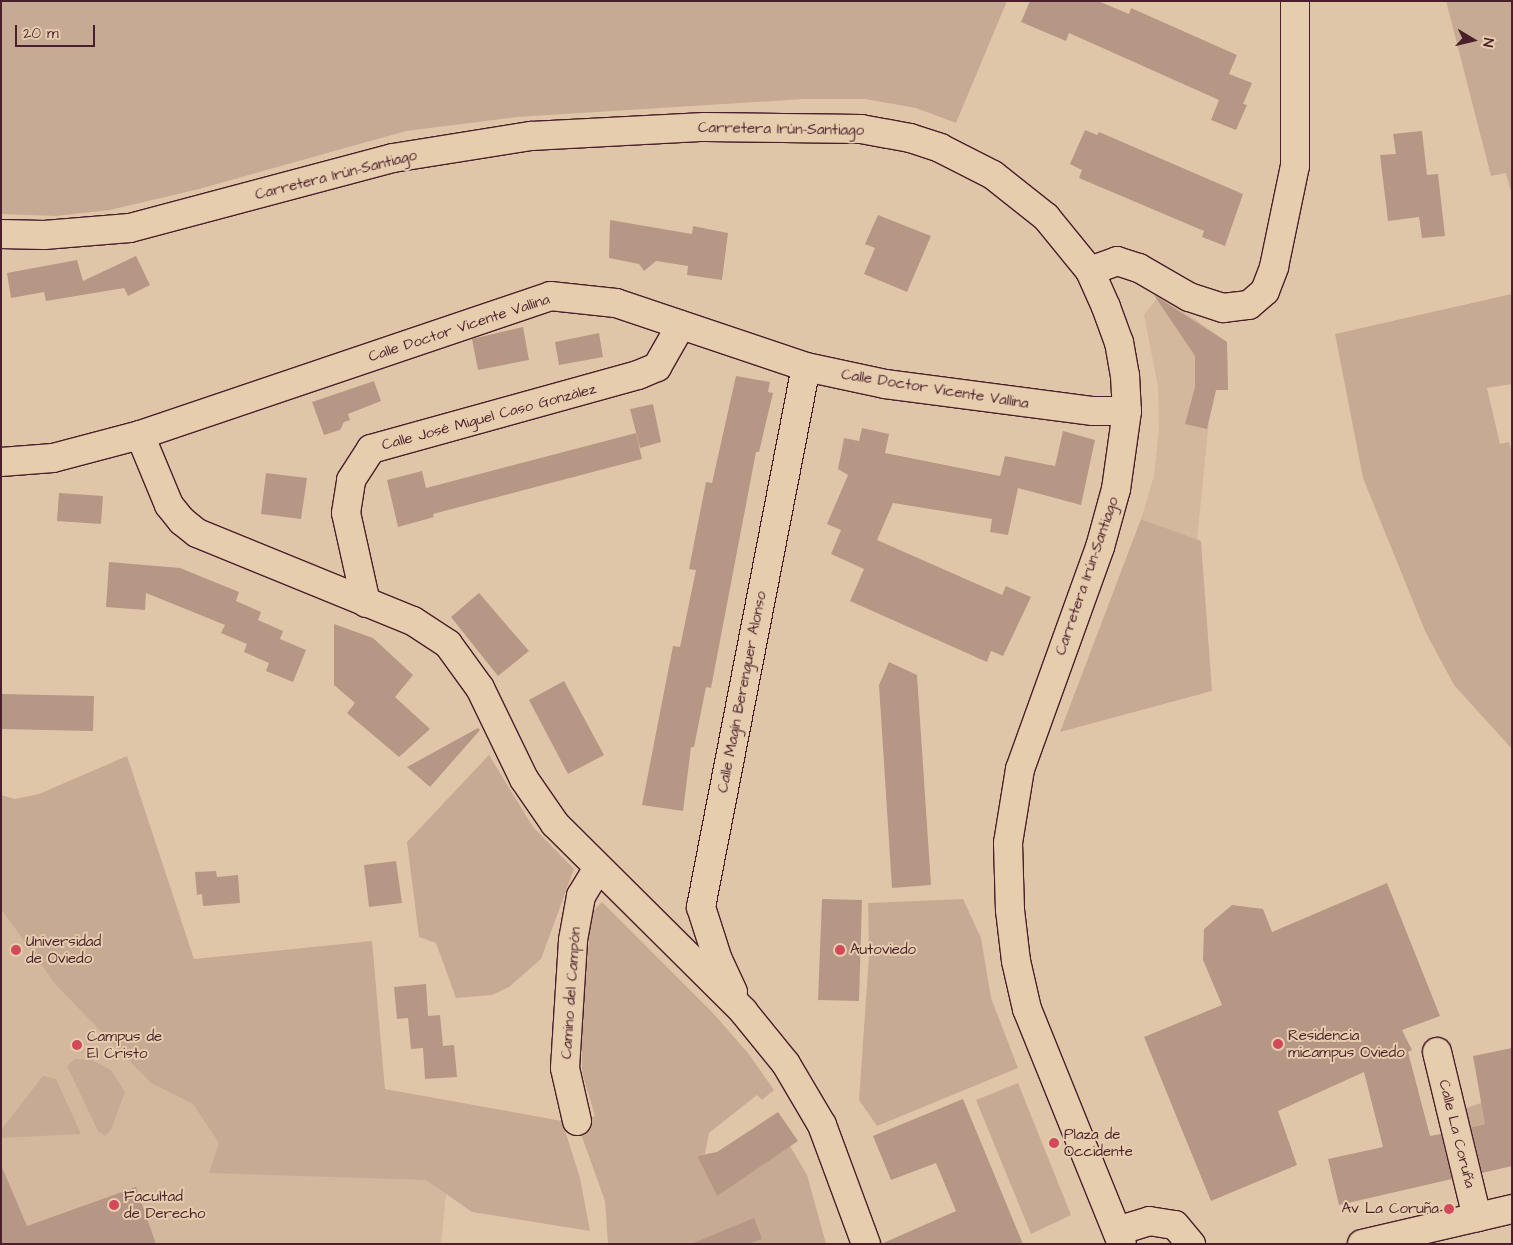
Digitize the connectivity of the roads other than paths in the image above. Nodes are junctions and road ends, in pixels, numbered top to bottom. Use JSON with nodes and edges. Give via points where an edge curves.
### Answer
{"nodes":[{"id":1,"x":1295,"y":1,"type":"edge"},
{"id":2,"x":1,"y":234,"type":"edge"},
{"id":3,"x":1090,"y":270,"type":"junction"},
{"id":4,"x":681,"y":325,"type":"junction"},
{"id":5,"x":806,"y":367,"type":"junction"},
{"id":6,"x":1127,"y":410,"type":"junction"},
{"id":7,"x":140,"y":435,"type":"junction"},
{"id":8,"x":1,"y":462,"type":"edge"},
{"id":9,"x":366,"y":602,"type":"junction"},
{"id":10,"x":597,"y":868,"type":"junction"},
{"id":11,"x":702,"y":907,"type":"junction"},
{"id":12,"x":663,"y":933,"type":"junction"},
{"id":13,"x":742,"y":1011,"type":"junction"},
{"id":14,"x":1437,"y":1052,"type":"dead end"},
{"id":15,"x":577,"y":1120,"type":"dead end"},
{"id":16,"x":1512,"y":1209,"type":"edge"},
{"id":17,"x":1468,"y":1227,"type":"edge"},
{"id":18,"x":1408,"y":1238,"type":"edge"},
{"id":19,"x":1116,"y":1239,"type":"edge"},
{"id":20,"x":866,"y":1244,"type":"edge"},
{"id":21,"x":1191,"y":1244,"type":"edge"},
{"id":22,"x":1362,"y":1244,"type":"edge"}],
"edges":[{"from":1,"to":3,"type":"main road","via":[[1295,166],[1274,267],[1265,292],[1249,305],[1223,308],[1189,297],[1157,276],[1124,263],[1117,261]]},
{"from":2,"to":3,"type":"main road","name":"Carretera Irún-Santiago","via":[[44,235],[130,228],[393,158],[531,136],[706,127],[861,129],[910,138],[993,175],[1046,217]]},
{"from":3,"to":6,"type":"main road","name":"Carretera Irún-Santiago","via":[[1119,342]]},
{"from":4,"to":5,"type":"main road","name":"Calle Doctor Vicente Vallina"},
{"from":4,"to":7,"type":"main road","name":"Calle Doctor Vicente Vallina","via":[[616,303],[550,296]]},
{"from":4,"to":9,"type":"main road","name":"Calle José Miguel Caso González","via":[[657,367],[638,375],[370,449],[351,480],[346,514]]},
{"from":5,"to":6,"type":"main road","name":"Calle Doctor Vicente Vallina","via":[[964,396],[1093,411]]},
{"from":5,"to":11,"type":"main road","name":"Calle Magín Berenguer Alonso"},
{"from":6,"to":19,"type":"main road","name":"Carretera Irún-Santiago","via":[[1116,490],[1100,546],[1020,769],[1008,843],[1012,927],[1027,1009]]},
{"from":7,"to":8,"type":"main road","name":"Calle Doctor Vicente Vallina","via":[[53,458]]},
{"from":7,"to":9,"type":"main road","via":[[169,505],[197,533]]},
{"from":9,"to":10,"type":"main road","via":[[413,621],[448,644],[480,688],[524,779],[555,824]]},
{"from":10,"to":12,"type":"main road"},
{"from":10,"to":15,"type":"main road","name":"Camino del Campón","via":[[581,896],[573,940],[565,1068]]},
{"from":11,"to":12,"type":"main road","via":[[683,923]]},
{"from":11,"to":13,"type":"main road","name":"Calle Magín Berenguer Alonso","via":[[718,960]]},
{"from":12,"to":13,"type":"main road"},
{"from":13,"to":20,"type":"main road","via":[[786,1064],[822,1125]]},
{"from":14,"to":17,"type":"main road","name":"Calle La Coruña"},
{"from":16,"to":17,"type":"main road"},
{"from":17,"to":18,"type":"main road"},
{"from":18,"to":22,"type":"main road"},
{"from":19,"to":21,"type":"main road","via":[[1149,1221],[1176,1225]]}]}
